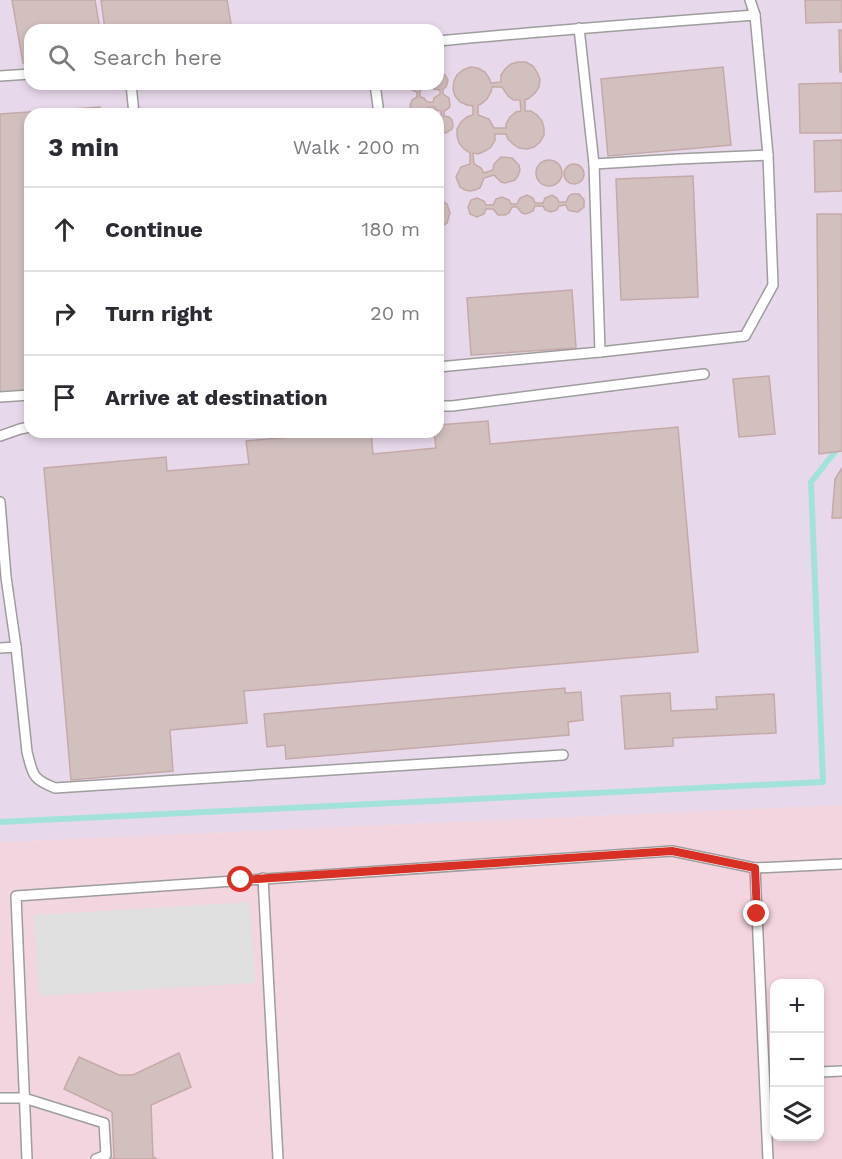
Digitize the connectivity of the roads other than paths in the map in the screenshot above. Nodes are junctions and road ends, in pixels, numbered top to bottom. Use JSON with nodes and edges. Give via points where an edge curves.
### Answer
{"nodes":[{"id":1,"x":750,"y":0,"type":"edge"},
{"id":2,"x":755,"y":15,"type":"junction"},
{"id":3,"x":579,"y":28,"type":"junction"},
{"id":4,"x":444,"y":40,"type":"edge"},
{"id":5,"x":24,"y":74,"type":"edge"},
{"id":6,"x":0,"y":76,"type":"edge"},
{"id":7,"x":132,"y":90,"type":"edge"},
{"id":8,"x":376,"y":90,"type":"edge"},
{"id":9,"x":133,"y":108,"type":"edge"},
{"id":10,"x":378,"y":108,"type":"edge"},
{"id":11,"x":768,"y":155,"type":"junction"},
{"id":12,"x":594,"y":164,"type":"junction"},
{"id":13,"x":600,"y":352,"type":"junction"},
{"id":14,"x":444,"y":366,"type":"edge"},
{"id":15,"x":704,"y":374,"type":"dead end"},
{"id":16,"x":24,"y":395,"type":"edge"},
{"id":17,"x":0,"y":397,"type":"edge"},
{"id":18,"x":444,"y":405,"type":"edge"},
{"id":19,"x":24,"y":428,"type":"edge"},
{"id":20,"x":0,"y":436,"type":"edge"},
{"id":21,"x":0,"y":502,"type":"edge"},
{"id":22,"x":16,"y":647,"type":"junction"},
{"id":23,"x":0,"y":648,"type":"edge"},
{"id":24,"x":563,"y":755,"type":"dead end"},
{"id":25,"x":842,"y":864,"type":"edge"},
{"id":26,"x":755,"y":868,"type":"junction"},
{"id":27,"x":263,"y":878,"type":"junction"},
{"id":28,"x":842,"y":1071,"type":"edge"},
{"id":29,"x":824,"y":1072,"type":"edge"},
{"id":30,"x":769,"y":1074,"type":"edge"},
{"id":31,"x":0,"y":1098,"type":"edge"},
{"id":32,"x":24,"y":1098,"type":"junction"},
{"id":33,"x":27,"y":1159,"type":"edge"},
{"id":34,"x":96,"y":1159,"type":"edge"},
{"id":35,"x":278,"y":1159,"type":"edge"},
{"id":36,"x":768,"y":1159,"type":"edge"}],
"edges":[{"from":1,"to":2,"type":"lane"},
{"from":2,"to":3,"type":"lane"},
{"from":2,"to":11,"type":"lane"},
{"from":3,"to":4,"type":"lane"},
{"from":3,"to":12,"type":"lane"},
{"from":5,"to":6,"type":"lane"},
{"from":7,"to":9,"type":"lane"},
{"from":8,"to":10,"type":"lane"},
{"from":11,"to":12,"type":"lane"},
{"from":11,"to":13,"type":"lane","via":[[773,285],[745,336]]},
{"from":12,"to":13,"type":"lane"},
{"from":13,"to":14,"type":"lane"},
{"from":15,"to":18,"type":"lane"},
{"from":16,"to":17,"type":"lane"},
{"from":19,"to":20,"type":"lane"},
{"from":21,"to":22,"type":"lane"},
{"from":22,"to":23,"type":"lane"},
{"from":22,"to":24,"type":"lane","via":[[27,752],[34,775],[55,788]]},
{"from":25,"to":26,"type":"lane"},
{"from":26,"to":27,"type":"lane","via":[[672,851]]},
{"from":26,"to":30,"type":"lane"},
{"from":27,"to":32,"type":"lane","via":[[16,896]]},
{"from":27,"to":35,"type":"lane"},
{"from":28,"to":29,"type":"lane"},
{"from":30,"to":36,"type":"lane"},
{"from":31,"to":32,"type":"lane"},
{"from":32,"to":33,"type":"lane"},
{"from":32,"to":34,"type":"lane","via":[[104,1124],[106,1155]]}]}
